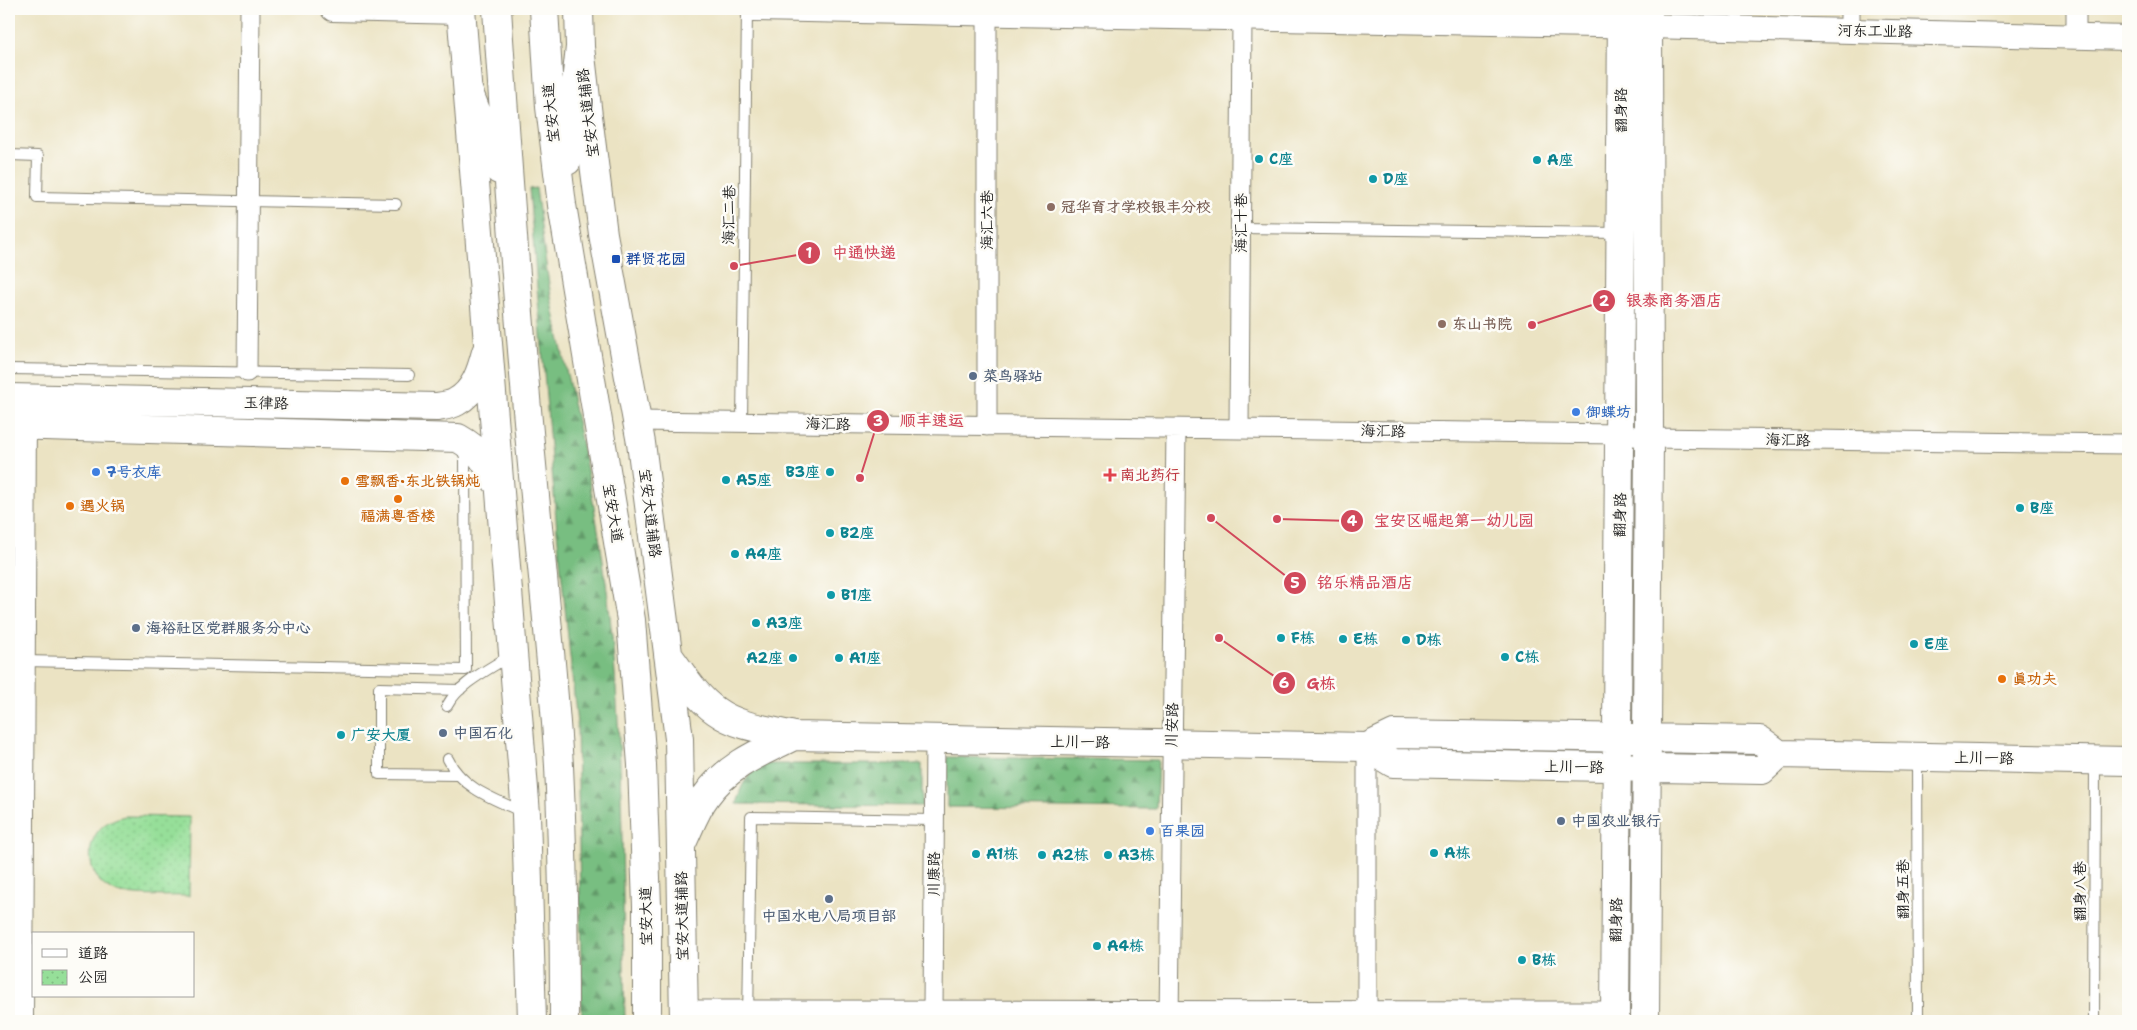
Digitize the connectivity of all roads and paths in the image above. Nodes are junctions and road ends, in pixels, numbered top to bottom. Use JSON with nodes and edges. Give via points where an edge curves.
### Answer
{"nodes":[{"id":1,"x":250,"y":9,"type":"edge"},
{"id":2,"x":333,"y":9,"type":"edge"},
{"id":3,"x":497,"y":9,"type":"edge"},
{"id":4,"x":544,"y":9,"type":"edge"},
{"id":5,"x":579,"y":9,"type":"edge"},
{"id":6,"x":747,"y":9,"type":"edge"},
{"id":7,"x":753,"y":9,"type":"edge"},
{"id":8,"x":2076,"y":9,"type":"edge"},
{"id":9,"x":461,"y":10,"type":"edge"},
{"id":10,"x":987,"y":11,"type":"edge"},
{"id":11,"x":1318,"y":14,"type":"edge"},
{"id":12,"x":1635,"y":17,"type":"edge"},
{"id":13,"x":1242,"y":18,"type":"junction"},
{"id":14,"x":1850,"y":20,"type":"edge"},
{"id":15,"x":2076,"y":36,"type":"junction"},
{"id":16,"x":2128,"y":38,"type":"edge"},
{"id":17,"x":580,"y":47,"type":"junction"},
{"id":18,"x":468,"y":90,"type":"junction"},
{"id":19,"x":9,"y":155,"type":"edge"},
{"id":20,"x":509,"y":196,"type":"junction"},
{"id":21,"x":248,"y":201,"type":"junction"},
{"id":22,"x":396,"y":204,"type":"dead end"},
{"id":23,"x":562,"y":205,"type":"junction"},
{"id":24,"x":1241,"y":228,"type":"junction"},
{"id":25,"x":1621,"y":233,"type":"junction"},
{"id":26,"x":488,"y":346,"type":"junction"},
{"id":27,"x":9,"y":369,"type":"edge"},
{"id":28,"x":247,"y":372,"type":"junction"},
{"id":29,"x":408,"y":375,"type":"dead end"},
{"id":30,"x":16,"y":398,"type":"edge"},
{"id":31,"x":638,"y":421,"type":"junction"},
{"id":32,"x":742,"y":423,"type":"junction"},
{"id":33,"x":16,"y":426,"type":"edge"},
{"id":34,"x":987,"y":426,"type":"junction"},
{"id":35,"x":1176,"y":428,"type":"junction"},
{"id":36,"x":1239,"y":429,"type":"junction"},
{"id":37,"x":1620,"y":434,"type":"junction"},
{"id":38,"x":458,"y":438,"type":"junction"},
{"id":39,"x":1650,"y":438,"type":"junction"},
{"id":40,"x":2128,"y":444,"type":"edge"},
{"id":41,"x":498,"y":484,"type":"junction"},
{"id":42,"x":514,"y":654,"type":"junction"},
{"id":43,"x":668,"y":655,"type":"junction"},
{"id":44,"x":23,"y":661,"type":"junction"},
{"id":45,"x":1618,"y":688,"type":"junction"},
{"id":46,"x":1647,"y":688,"type":"junction"},
{"id":47,"x":460,"y":690,"type":"junction"},
{"id":48,"x":447,"y":706,"type":"dead end"},
{"id":49,"x":794,"y":736,"type":"junction"},
{"id":50,"x":1567,"y":737,"type":"junction"},
{"id":51,"x":1617,"y":738,"type":"junction"},
{"id":52,"x":1647,"y":738,"type":"junction"},
{"id":53,"x":935,"y":739,"type":"junction"},
{"id":54,"x":1693,"y":739,"type":"junction"},
{"id":55,"x":1172,"y":743,"type":"junction"},
{"id":56,"x":1367,"y":746,"type":"junction"},
{"id":57,"x":1779,"y":754,"type":"junction"},
{"id":58,"x":1917,"y":756,"type":"junction"},
{"id":59,"x":448,"y":759,"type":"dead end"},
{"id":60,"x":2095,"y":760,"type":"junction"},
{"id":61,"x":2128,"y":761,"type":"edge"},
{"id":62,"x":1570,"y":766,"type":"junction"},
{"id":63,"x":1617,"y":767,"type":"junction"},
{"id":64,"x":1646,"y":768,"type":"junction"},
{"id":65,"x":1691,"y":769,"type":"junction"},
{"id":66,"x":459,"y":775,"type":"junction"},
{"id":67,"x":16,"y":780,"type":"edge"},
{"id":68,"x":526,"y":814,"type":"junction"},
{"id":69,"x":1646,"y":818,"type":"junction"},
{"id":70,"x":934,"y":820,"type":"junction"},
{"id":71,"x":1617,"y":824,"type":"junction"},
{"id":72,"x":680,"y":846,"type":"junction"},
{"id":73,"x":563,"y":905,"type":"junction"},
{"id":74,"x":933,"y":1010,"type":"junction"},
{"id":75,"x":1367,"y":1010,"type":"junction"},
{"id":76,"x":684,"y":1016,"type":"edge"},
{"id":77,"x":748,"y":1016,"type":"edge"},
{"id":78,"x":894,"y":1016,"type":"edge"},
{"id":79,"x":1169,"y":1016,"type":"edge"},
{"id":80,"x":1615,"y":1016,"type":"edge"},
{"id":81,"x":21,"y":1021,"type":"edge"},
{"id":82,"x":532,"y":1021,"type":"edge"},
{"id":83,"x":545,"y":1021,"type":"edge"},
{"id":84,"x":564,"y":1021,"type":"edge"},
{"id":85,"x":647,"y":1021,"type":"edge"},
{"id":86,"x":1645,"y":1021,"type":"edge"},
{"id":87,"x":1918,"y":1021,"type":"edge"},
{"id":88,"x":2094,"y":1021,"type":"edge"}],
"edges":[{"from":1,"to":21,"type":"street"},
{"from":2,"to":9,"type":"street"},
{"from":3,"to":20,"type":"main road"},
{"from":4,"to":23,"type":"main road","name":"宝安大道","via":[[550,107]]},
{"from":5,"to":17,"type":"main road","name":"宝安大道辅路"},
{"from":6,"to":32,"type":"lane","name":"海汇二巷"},
{"from":7,"to":10,"type":"street","name":"河东工业路"},
{"from":8,"to":15,"type":"street"},
{"from":9,"to":18,"type":"main road"},
{"from":10,"to":13,"type":"street","name":"河东工业路"},
{"from":10,"to":34,"type":"street","name":"海汇六巷"},
{"from":11,"to":12,"type":"street","name":"河东工业路"},
{"from":11,"to":13,"type":"street","name":"河东工业路"},
{"from":12,"to":14,"type":"street","name":"河东工业路"},
{"from":12,"to":25,"type":"main road","name":"翻身路"},
{"from":12,"to":39,"type":"main road","name":"翻身路"},
{"from":13,"to":24,"type":"street","name":"海汇十巷"},
{"from":14,"to":15,"type":"street","name":"河东工业路"},
{"from":15,"to":16,"type":"street","name":"河东工业路"},
{"from":17,"to":23,"type":"main road"},
{"from":17,"to":31,"type":"main road","name":"宝安大道辅路","via":[[604,234]]},
{"from":18,"to":20,"type":"main road"},
{"from":18,"to":26,"type":"main road"},
{"from":19,"to":21,"type":"lane","via":[[38,156],[37,197]]},
{"from":20,"to":73,"type":"main road","via":[[550,644]]},
{"from":21,"to":22,"type":"lane"},
{"from":21,"to":28,"type":"street"},
{"from":23,"to":85,"type":"main road","name":"宝安大道","via":[[631,620],[642,765]]},
{"from":24,"to":25,"type":"lane"},
{"from":24,"to":36,"type":"street","name":"海汇十巷"},
{"from":25,"to":37,"type":"main road","name":"翻身路"},
{"from":26,"to":30,"type":"main road","name":"玉律路","via":[[478,378],[467,392],[456,402],[437,407]]},
{"from":26,"to":41,"type":"main road"},
{"from":27,"to":28,"type":"lane"},
{"from":28,"to":29,"type":"lane"},
{"from":30,"to":33,"type":"street"},
{"from":31,"to":32,"type":"street","name":"海汇路"},
{"from":31,"to":43,"type":"main road","name":"宝安大道辅路"},
{"from":32,"to":34,"type":"street","name":"海汇路"},
{"from":33,"to":38,"type":"main road","name":"玉律路"},
{"from":33,"to":44,"type":"street"},
{"from":34,"to":35,"type":"street","name":"海汇路"},
{"from":35,"to":36,"type":"street","name":"海汇路"},
{"from":35,"to":55,"type":"street","name":"川安路"},
{"from":36,"to":37,"type":"street","name":"海汇路"},
{"from":37,"to":39,"type":"street","name":"海汇路"},
{"from":37,"to":45,"type":"main road","name":"翻身路"},
{"from":38,"to":41,"type":"main road","via":[[474,447],[484,458]]},
{"from":38,"to":44,"type":"lane","via":[[465,457],[466,670]]},
{"from":39,"to":40,"type":"street","name":"海汇路"},
{"from":39,"to":46,"type":"main road","name":"翻身路"},
{"from":41,"to":42,"type":"main road"},
{"from":42,"to":47,"type":"lane"},
{"from":42,"to":68,"type":"main road"},
{"from":43,"to":49,"type":"main road","name":"上川一路","via":[[692,688],[717,712],[748,725]]},
{"from":43,"to":72,"type":"main road","name":"宝安大道辅路","via":[[679,738]]},
{"from":44,"to":67,"type":"street"},
{"from":45,"to":50,"type":"main road","via":[[1615,704],[1607,718],[1596,728]]},
{"from":45,"to":51,"type":"main road","name":"翻身路"},
{"from":46,"to":52,"type":"main road","name":"翻身路"},
{"from":46,"to":54,"type":"main road","via":[[1655,716],[1664,727]]},
{"from":47,"to":48,"type":"lane"},
{"from":47,"to":66,"type":"lane","via":[[379,688],[379,774]]},
{"from":49,"to":53,"type":"main road","name":"上川一路"},
{"from":49,"to":72,"type":"main road","name":"上川一路","via":[[745,760],[722,776],[705,797]]},
{"from":50,"to":51,"type":"main road","name":"上川一路"},
{"from":50,"to":56,"type":"main road","name":"上川一路","via":[[1394,734]]},
{"from":51,"to":52,"type":"main road","name":"上川一路"},
{"from":51,"to":63,"type":"main road","name":"翻身路"},
{"from":52,"to":54,"type":"main road","name":"上川一路"},
{"from":52,"to":64,"type":"main road","name":"翻身路"},
{"from":53,"to":55,"type":"main road","name":"上川一路"},
{"from":53,"to":70,"type":"street","name":"川康路"},
{"from":54,"to":57,"type":"main road","name":"上川一路","via":[[1760,740]]},
{"from":55,"to":56,"type":"main road","name":"上川一路"},
{"from":55,"to":79,"type":"street","name":"川安路"},
{"from":56,"to":62,"type":"main road","name":"上川一路","via":[[1393,763]]},
{"from":56,"to":75,"type":"street"},
{"from":57,"to":58,"type":"main road","name":"上川一路"},
{"from":57,"to":65,"type":"main road","name":"上川一路","via":[[1762,770]]},
{"from":58,"to":60,"type":"main road","name":"上川一路"},
{"from":58,"to":87,"type":"lane","name":"翻身五巷"},
{"from":59,"to":66,"type":"lane"},
{"from":60,"to":61,"type":"main road","name":"上川一路"},
{"from":60,"to":88,"type":"lane","name":"翻身八巷"},
{"from":62,"to":63,"type":"main road","name":"上川一路"},
{"from":62,"to":71,"type":"main road","via":[[1586,771],[1609,790]]},
{"from":63,"to":64,"type":"main road","name":"上川一路"},
{"from":63,"to":71,"type":"main road","name":"翻身路"},
{"from":64,"to":65,"type":"main road","name":"上川一路"},
{"from":64,"to":69,"type":"main road","name":"翻身路"},
{"from":65,"to":69,"type":"main road","via":[[1678,772],[1655,788]]},
{"from":66,"to":68,"type":"lane","via":[[473,788]]},
{"from":67,"to":81,"type":"street"},
{"from":68,"to":82,"type":"main road"},
{"from":69,"to":86,"type":"main road","name":"翻身路"},
{"from":70,"to":74,"type":"street","name":"川康路"},
{"from":70,"to":77,"type":"lane","via":[[751,817]]},
{"from":71,"to":80,"type":"main road","name":"翻身路"},
{"from":72,"to":76,"type":"main road","name":"宝安大道辅路"},
{"from":73,"to":83,"type":"main road"},
{"from":73,"to":84,"type":"main road"},
{"from":74,"to":78,"type":"street"},
{"from":74,"to":79,"type":"street"},
{"from":75,"to":79,"type":"street"},
{"from":75,"to":80,"type":"street"},
{"from":76,"to":77,"type":"street"},
{"from":77,"to":78,"type":"street"}]}
